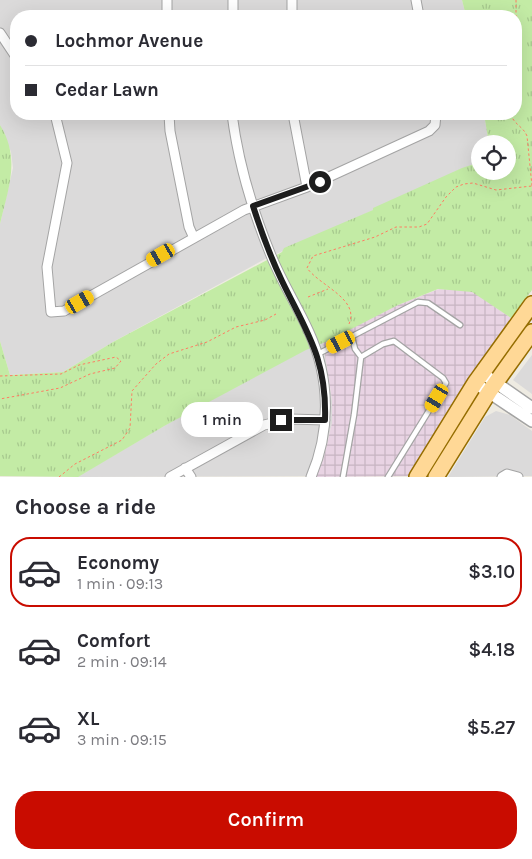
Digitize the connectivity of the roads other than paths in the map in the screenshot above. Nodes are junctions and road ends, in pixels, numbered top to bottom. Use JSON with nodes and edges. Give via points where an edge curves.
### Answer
{"nodes":[{"id":1,"x":0,"y":33,"type":"edge"},
{"id":2,"x":10,"y":48,"type":"edge"},
{"id":3,"x":56,"y":120,"type":"edge"},
{"id":4,"x":169,"y":120,"type":"edge"},
{"id":5,"x":233,"y":120,"type":"edge"},
{"id":6,"x":294,"y":120,"type":"edge"},
{"id":7,"x":435,"y":120,"type":"edge"},
{"id":8,"x":306,"y":187,"type":"junction"},
{"id":9,"x":253,"y":206,"type":"junction"},
{"id":10,"x":194,"y":236,"type":"junction"},
{"id":11,"x":532,"y":304,"type":"edge"},
{"id":12,"x":460,"y":325,"type":"dead end"},
{"id":13,"x":532,"y":332,"type":"edge"},
{"id":14,"x":352,"y":337,"type":"junction"},
{"id":15,"x":318,"y":354,"type":"junction"},
{"id":16,"x":361,"y":357,"type":"junction"},
{"id":17,"x":479,"y":378,"type":"junction"},
{"id":18,"x":493,"y":387,"type":"junction"},
{"id":19,"x":532,"y":408,"type":"edge"},
{"id":20,"x":325,"y":420,"type":"junction"},
{"id":21,"x":532,"y":421,"type":"edge"},
{"id":22,"x":185,"y":468,"type":"junction"},
{"id":23,"x":505,"y":475,"type":"edge"},
{"id":24,"x":170,"y":476,"type":"edge"},
{"id":25,"x":191,"y":476,"type":"edge"},
{"id":26,"x":311,"y":476,"type":"edge"},
{"id":27,"x":343,"y":476,"type":"edge"},
{"id":28,"x":388,"y":476,"type":"edge"},
{"id":29,"x":417,"y":476,"type":"edge"},
{"id":30,"x":436,"y":476,"type":"edge"},
{"id":31,"x":518,"y":476,"type":"edge"}],
"edges":[{"from":1,"to":2,"type":"street"},
{"from":3,"to":10,"type":"street","via":[[67,162],[47,267],[51,312],[64,311]]},
{"from":4,"to":10,"type":"street","via":[[189,227]]},
{"from":5,"to":9,"type":"street","via":[[237,150]]},
{"from":6,"to":8,"type":"street"},
{"from":7,"to":8,"type":"street","via":[[429,130]]},
{"from":8,"to":9,"type":"street"},
{"from":9,"to":10,"type":"street"},
{"from":9,"to":15,"type":"street","via":[[270,254]]},
{"from":11,"to":17,"type":"main road"},
{"from":12,"to":14,"type":"lane","via":[[422,302]]},
{"from":13,"to":18,"type":"main road"},
{"from":14,"to":15,"type":"lane"},
{"from":14,"to":16,"type":"lane"},
{"from":15,"to":20,"type":"street","via":[[325,390]]},
{"from":16,"to":27,"type":"lane"},
{"from":16,"to":28,"type":"lane","via":[[394,341],[443,378],[446,384]]},
{"from":17,"to":18,"type":"street"},
{"from":17,"to":29,"type":"main road"},
{"from":18,"to":19,"type":"street"},
{"from":18,"to":21,"type":"street"},
{"from":18,"to":30,"type":"main road"},
{"from":20,"to":22,"type":"street","via":[[272,422]]},
{"from":20,"to":26,"type":"street"},
{"from":22,"to":24,"type":"street"},
{"from":22,"to":25,"type":"street"},
{"from":23,"to":31,"type":"street"}]}
